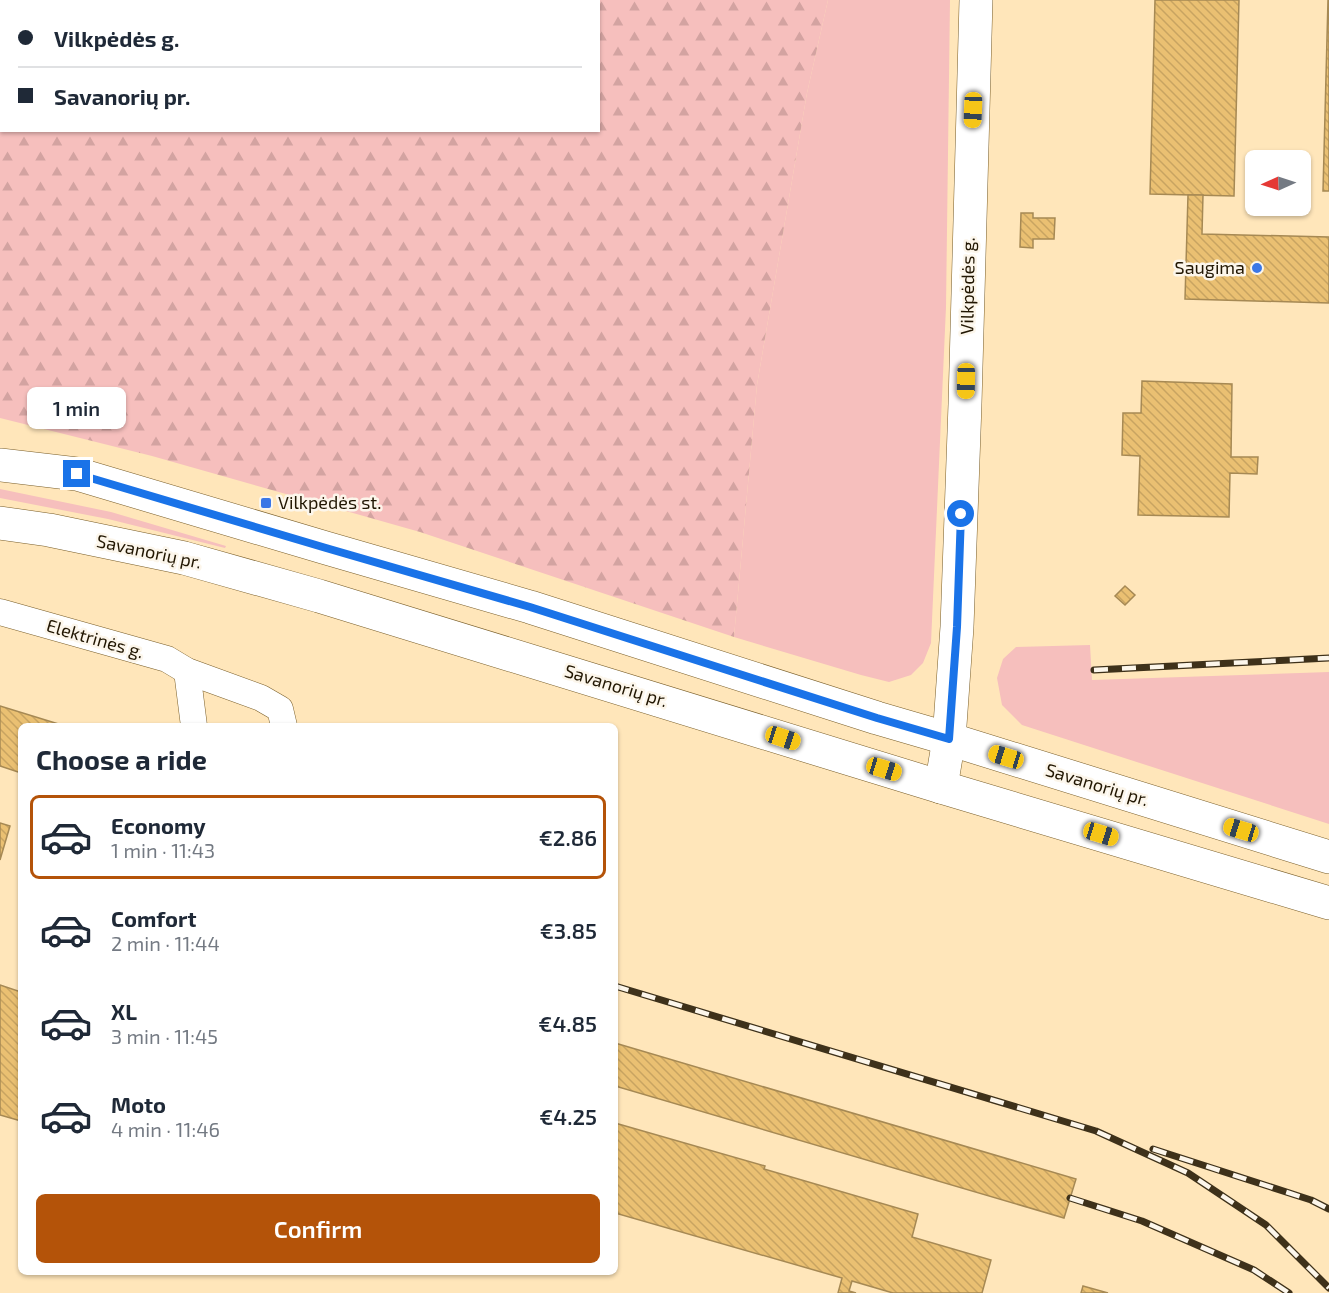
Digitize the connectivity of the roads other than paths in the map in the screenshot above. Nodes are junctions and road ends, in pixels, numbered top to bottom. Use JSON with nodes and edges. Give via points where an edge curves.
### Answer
{"nodes":[{"id":1,"x":976,"y":0,"type":"edge"},
{"id":2,"x":0,"y":454,"type":"edge"},
{"id":3,"x":0,"y":465,"type":"edge"},
{"id":4,"x":77,"y":474,"type":"junction"},
{"id":5,"x":0,"y":523,"type":"edge"},
{"id":6,"x":0,"y":612,"type":"edge"},
{"id":7,"x":187,"y":671,"type":"junction"},
{"id":8,"x":194,"y":723,"type":"edge"},
{"id":9,"x":283,"y":723,"type":"edge"},
{"id":10,"x":949,"y":739,"type":"junction"},
{"id":11,"x":941,"y":787,"type":"junction"},
{"id":12,"x":1329,"y":858,"type":"edge"},
{"id":13,"x":1329,"y":903,"type":"edge"}],
"edges":[{"from":1,"to":10,"type":"main road","name":"Vilkpėdės g.","via":[[961,522]]},
{"from":2,"to":4,"type":"main road"},
{"from":3,"to":4,"type":"main road","name":"Savanorių pr."},
{"from":4,"to":10,"type":"main road","name":"Savanorių pr.","via":[[530,607]]},
{"from":5,"to":11,"type":"main road","name":"Savanorių pr.","via":[[184,558]]},
{"from":6,"to":7,"type":"street","name":"Elektrinės g.","via":[[166,659]]},
{"from":7,"to":8,"type":"street"},
{"from":7,"to":9,"type":"street","name":"Elektrinės g.","via":[[261,698],[280,709]]},
{"from":10,"to":11,"type":"main road","name":"Vilkpėdės g."},
{"from":10,"to":12,"type":"main road","name":"Savanorių pr."},
{"from":11,"to":13,"type":"main road","name":"Savanorių pr."}]}
